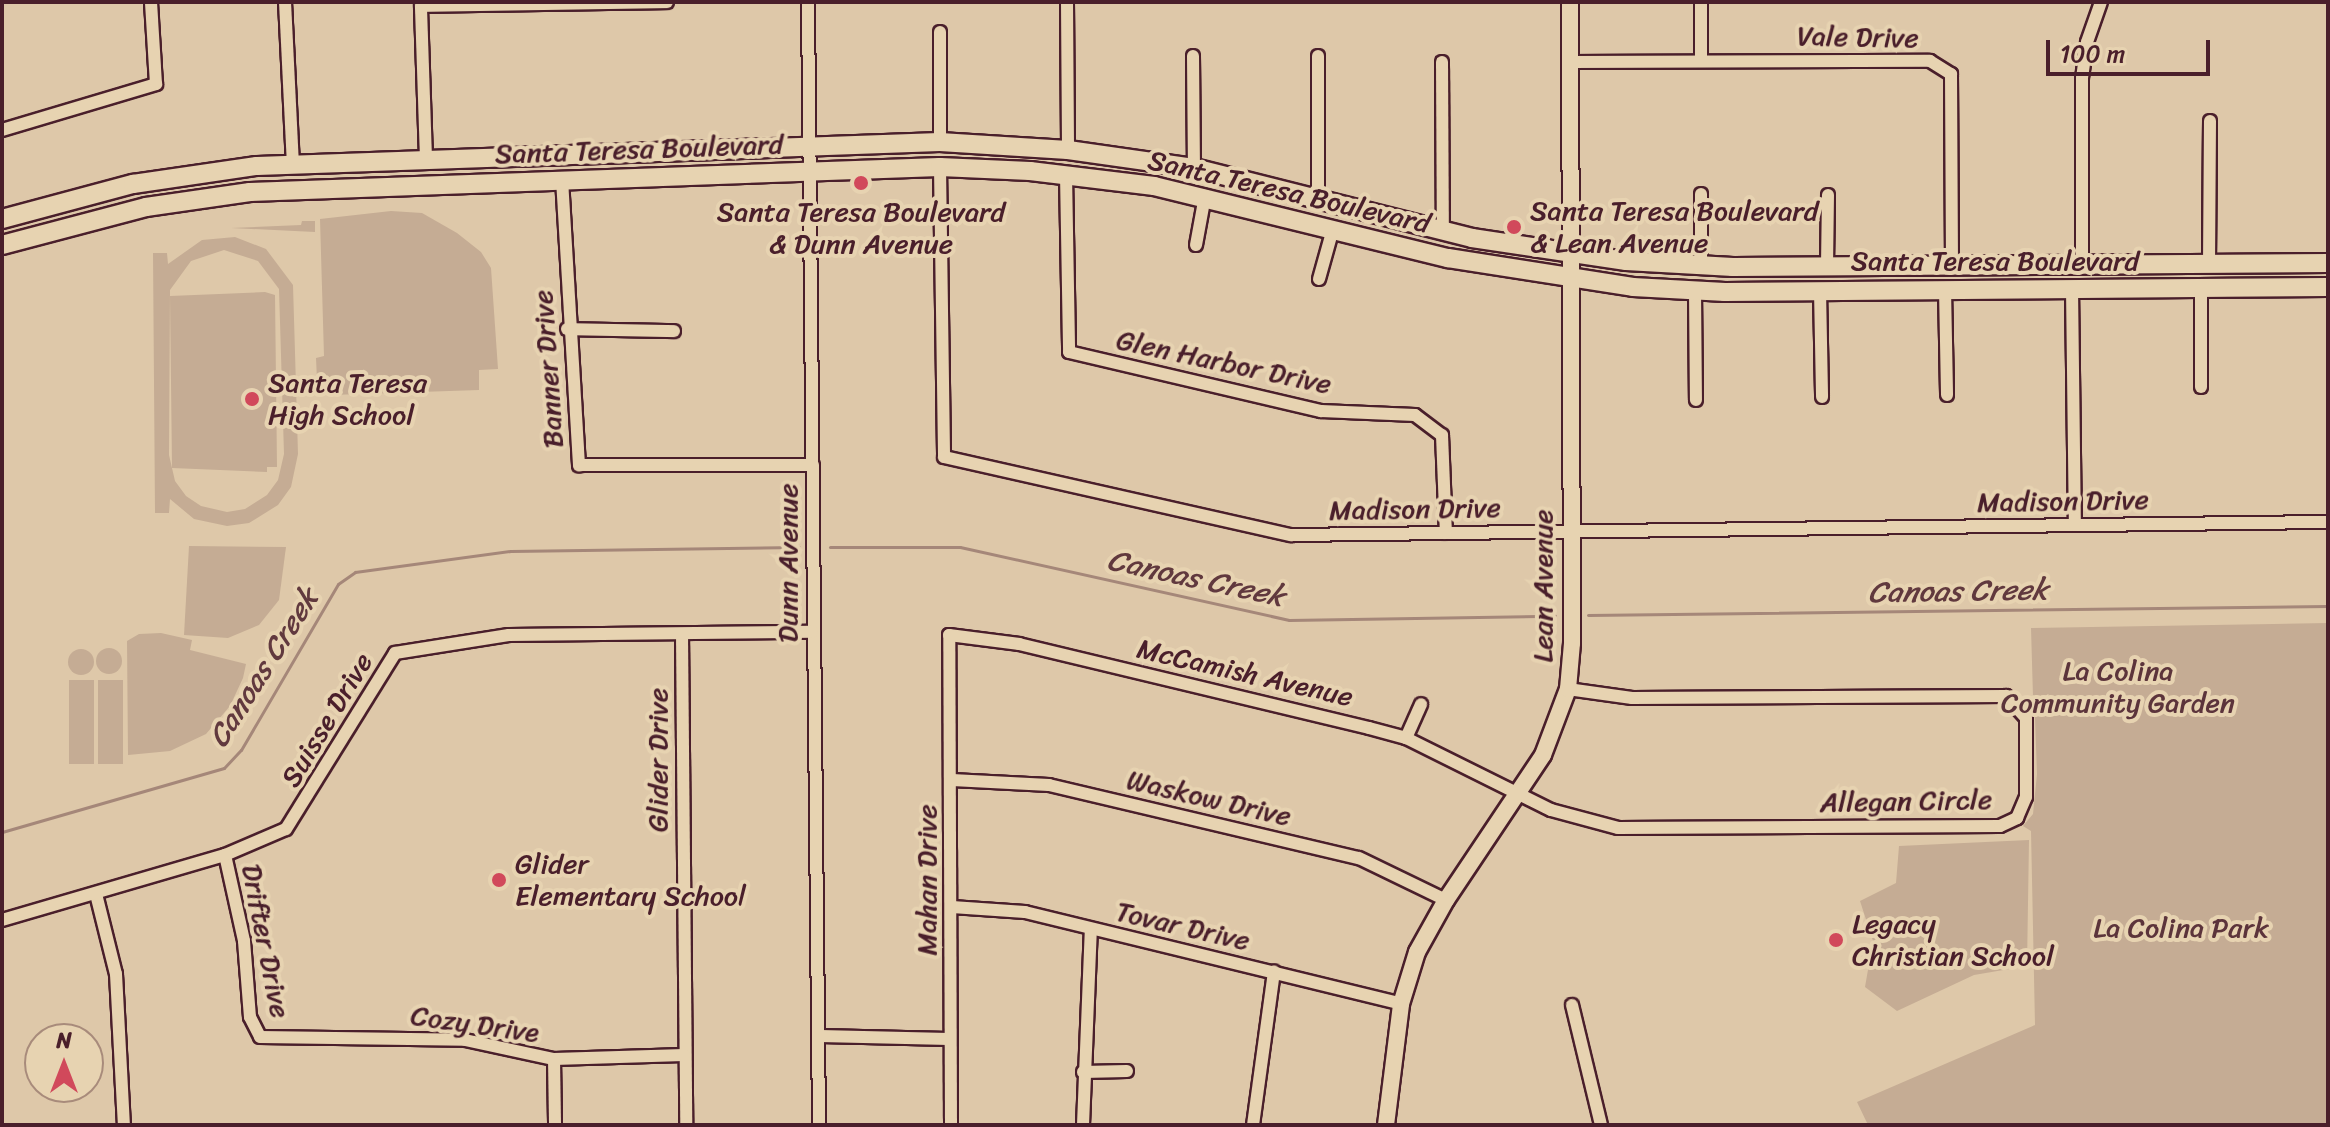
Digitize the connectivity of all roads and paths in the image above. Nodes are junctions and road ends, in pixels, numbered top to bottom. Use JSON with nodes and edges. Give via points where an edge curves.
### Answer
{"nodes":[{"id":1,"x":151,"y":2,"type":"edge"},
{"id":2,"x":285,"y":2,"type":"edge"},
{"id":3,"x":667,"y":2,"type":"edge"},
{"id":4,"x":808,"y":2,"type":"edge"},
{"id":5,"x":1067,"y":2,"type":"edge"},
{"id":6,"x":1570,"y":2,"type":"edge"},
{"id":7,"x":1701,"y":2,"type":"edge"},
{"id":8,"x":2101,"y":2,"type":"edge"},
{"id":9,"x":940,"y":32,"type":"dead end"},
{"id":10,"x":1193,"y":56,"type":"dead end"},
{"id":11,"x":1318,"y":56,"type":"dead end"},
{"id":12,"x":1701,"y":60,"type":"junction"},
{"id":13,"x":1442,"y":62,"type":"dead end"},
{"id":14,"x":1571,"y":62,"type":"junction"},
{"id":15,"x":2210,"y":121,"type":"dead end"},
{"id":16,"x":2,"y":130,"type":"edge"},
{"id":17,"x":940,"y":142,"type":"junction"},
{"id":18,"x":809,"y":146,"type":"junction"},
{"id":19,"x":1068,"y":150,"type":"junction"},
{"id":20,"x":426,"y":159,"type":"junction"},
{"id":21,"x":293,"y":163,"type":"junction"},
{"id":22,"x":940,"y":167,"type":"junction"},
{"id":23,"x":1194,"y":168,"type":"junction"},
{"id":24,"x":809,"y":171,"type":"junction"},
{"id":25,"x":1066,"y":174,"type":"junction"},
{"id":26,"x":562,"y":179,"type":"junction"},
{"id":27,"x":1701,"y":194,"type":"dead end"},
{"id":28,"x":1828,"y":195,"type":"dead end"},
{"id":29,"x":1205,"y":196,"type":"junction"},
{"id":30,"x":1318,"y":199,"type":"junction"},
{"id":31,"x":2,"y":219,"type":"edge"},
{"id":32,"x":1333,"y":229,"type":"junction"},
{"id":33,"x":1443,"y":232,"type":"junction"},
{"id":34,"x":2,"y":245,"type":"edge"},
{"id":35,"x":1196,"y":245,"type":"dead end"},
{"id":36,"x":1572,"y":255,"type":"junction"},
{"id":37,"x":2328,"y":263,"type":"edge"},
{"id":38,"x":2082,"y":264,"type":"junction"},
{"id":39,"x":2209,"y":264,"type":"junction"},
{"id":40,"x":1952,"y":265,"type":"junction"},
{"id":41,"x":1701,"y":266,"type":"junction"},
{"id":42,"x":1827,"y":266,"type":"junction"},
{"id":43,"x":1319,"y":279,"type":"dead end"},
{"id":44,"x":1570,"y":280,"type":"junction"},
{"id":45,"x":2328,"y":287,"type":"edge"},
{"id":46,"x":2072,"y":288,"type":"junction"},
{"id":47,"x":2201,"y":288,"type":"junction"},
{"id":48,"x":1945,"y":289,"type":"junction"},
{"id":49,"x":1820,"y":290,"type":"junction"},
{"id":50,"x":1695,"y":291,"type":"junction"},
{"id":51,"x":567,"y":329,"type":"junction"},
{"id":52,"x":674,"y":331,"type":"dead end"},
{"id":53,"x":2201,"y":387,"type":"dead end"},
{"id":54,"x":1947,"y":395,"type":"dead end"},
{"id":55,"x":1822,"y":397,"type":"dead end"},
{"id":56,"x":1696,"y":400,"type":"dead end"},
{"id":57,"x":813,"y":465,"type":"junction"},
{"id":58,"x":2328,"y":522,"type":"edge"},
{"id":59,"x":2075,"y":525,"type":"junction"},
{"id":60,"x":1570,"y":529,"type":"junction"},
{"id":61,"x":1446,"y":533,"type":"junction"},
{"id":62,"x":812,"y":632,"type":"junction"},
{"id":63,"x":682,"y":634,"type":"junction"},
{"id":64,"x":949,"y":635,"type":"joint"},
{"id":65,"x":1568,"y":689,"type":"junction"},
{"id":66,"x":1421,"y":704,"type":"dead end"},
{"id":67,"x":1406,"y":738,"type":"junction"},
{"id":68,"x":952,"y":780,"type":"junction"},
{"id":69,"x":1518,"y":793,"type":"junction"},
{"id":70,"x":225,"y":855,"type":"junction"},
{"id":71,"x":96,"y":894,"type":"junction"},
{"id":72,"x":1446,"y":900,"type":"junction"},
{"id":73,"x":952,"y":907,"type":"junction"},
{"id":74,"x":2,"y":920,"type":"edge"},
{"id":75,"x":1091,"y":929,"type":"junction"},
{"id":76,"x":1274,"y":971,"type":"junction"},
{"id":77,"x":1401,"y":1004,"type":"junction"},
{"id":78,"x":1572,"y":1005,"type":"dead end"},
{"id":79,"x":820,"y":1036,"type":"junction"},
{"id":80,"x":260,"y":1037,"type":"joint"},
{"id":81,"x":949,"y":1039,"type":"junction"},
{"id":82,"x":684,"y":1055,"type":"junction"},
{"id":83,"x":554,"y":1059,"type":"junction"},
{"id":84,"x":1127,"y":1071,"type":"dead end"},
{"id":85,"x":1083,"y":1072,"type":"junction"},
{"id":86,"x":124,"y":1125,"type":"edge"},
{"id":87,"x":555,"y":1125,"type":"edge"},
{"id":88,"x":686,"y":1125,"type":"edge"},
{"id":89,"x":819,"y":1125,"type":"edge"},
{"id":90,"x":951,"y":1125,"type":"edge"},
{"id":91,"x":1083,"y":1125,"type":"edge"},
{"id":92,"x":1253,"y":1125,"type":"edge"},
{"id":93,"x":1386,"y":1125,"type":"edge"},
{"id":94,"x":1601,"y":1125,"type":"edge"}],
"edges":[{"from":1,"to":16,"type":"street","via":[[156,84]]},
{"from":2,"to":21,"type":"street"},
{"from":3,"to":20,"type":"street","via":[[421,6]]},
{"from":4,"to":18,"type":"street","name":"Dunn Avenue"},
{"from":5,"to":19,"type":"street"},
{"from":6,"to":14,"type":"street","name":"Lean Avenue"},
{"from":7,"to":12,"type":"street"},
{"from":8,"to":38,"type":"street","via":[[2082,78]]},
{"from":9,"to":17,"type":"street"},
{"from":10,"to":23,"type":"street"},
{"from":11,"to":30,"type":"street"},
{"from":12,"to":14,"type":"street","name":"Vale Drive"},
{"from":12,"to":40,"type":"street","name":"Vale Drive","via":[[1930,61],[1951,74]]},
{"from":13,"to":33,"type":"street"},
{"from":14,"to":36,"type":"street","name":"Lean Avenue"},
{"from":15,"to":39,"type":"street"},
{"from":17,"to":18,"type":"main road","name":"Santa Teresa Boulevard"},
{"from":17,"to":19,"type":"main road","name":"Santa Teresa Boulevard"},
{"from":18,"to":20,"type":"main road","name":"Santa Teresa Boulevard"},
{"from":18,"to":24,"type":"street","name":"Dunn Avenue"},
{"from":19,"to":23,"type":"main road","name":"Santa Teresa Boulevard"},
{"from":20,"to":21,"type":"main road","name":"Santa Teresa Boulevard"},
{"from":21,"to":31,"type":"main road","name":"Santa Teresa Boulevard","via":[[169,176]]},
{"from":22,"to":24,"type":"main road","name":"Santa Teresa Boulevard"},
{"from":22,"to":25,"type":"main road","name":"Santa Teresa Boulevard"},
{"from":22,"to":61,"type":"street","name":"Madison Drive","via":[[944,457],[1291,535]]},
{"from":23,"to":30,"type":"main road","name":"Santa Teresa Boulevard"},
{"from":24,"to":26,"type":"main road","name":"Santa Teresa Boulevard"},
{"from":24,"to":57,"type":"street","name":"Dunn Avenue"},
{"from":25,"to":29,"type":"main road","name":"Santa Teresa Boulevard"},
{"from":25,"to":61,"type":"street","name":"Glen Harbor Drive","via":[[1069,352],[1321,411],[1415,415],[1442,435]]},
{"from":26,"to":34,"type":"main road","name":"Santa Teresa Boulevard","via":[[218,195],[121,213]]},
{"from":26,"to":51,"type":"street","name":"Banner Drive"},
{"from":27,"to":41,"type":"street"},
{"from":28,"to":42,"type":"street"},
{"from":29,"to":32,"type":"main road","name":"Santa Teresa Boulevard"},
{"from":29,"to":35,"type":"street"},
{"from":30,"to":33,"type":"main road","name":"Santa Teresa Boulevard"},
{"from":32,"to":43,"type":"street"},
{"from":32,"to":44,"type":"main road","name":"Santa Teresa Boulevard","via":[[1448,258]]},
{"from":33,"to":36,"type":"main road","name":"Santa Teresa Boulevard"},
{"from":36,"to":41,"type":"main road","name":"Santa Teresa Boulevard"},
{"from":36,"to":44,"type":"street","name":"Lean Avenue"},
{"from":37,"to":39,"type":"main road","name":"Santa Teresa Boulevard"},
{"from":38,"to":39,"type":"main road","name":"Santa Teresa Boulevard"},
{"from":38,"to":40,"type":"main road","name":"Santa Teresa Boulevard"},
{"from":40,"to":42,"type":"main road","name":"Santa Teresa Boulevard"},
{"from":41,"to":42,"type":"main road","name":"Santa Teresa Boulevard"},
{"from":44,"to":50,"type":"main road","name":"Santa Teresa Boulevard"},
{"from":44,"to":60,"type":"street","name":"Lean Avenue"},
{"from":45,"to":47,"type":"main road","name":"Santa Teresa Boulevard"},
{"from":46,"to":47,"type":"main road","name":"Santa Teresa Boulevard"},
{"from":46,"to":48,"type":"main road","name":"Santa Teresa Boulevard"},
{"from":46,"to":59,"type":"street"},
{"from":47,"to":53,"type":"street"},
{"from":48,"to":49,"type":"main road","name":"Santa Teresa Boulevard"},
{"from":48,"to":54,"type":"street"},
{"from":49,"to":50,"type":"main road","name":"Santa Teresa Boulevard"},
{"from":49,"to":55,"type":"street"},
{"from":50,"to":56,"type":"street"},
{"from":51,"to":52,"type":"street"},
{"from":51,"to":57,"type":"street","name":"Banner Drive","via":[[579,465]]},
{"from":57,"to":62,"type":"street","name":"Dunn Avenue"},
{"from":58,"to":59,"type":"street","name":"Madison Drive"},
{"from":59,"to":60,"type":"street","name":"Madison Drive"},
{"from":60,"to":61,"type":"street","name":"Madison Drive"},
{"from":60,"to":65,"type":"street","name":"Lean Avenue"},
{"from":62,"to":63,"type":"street","name":"Suisse Drive"},
{"from":62,"to":79,"type":"street","name":"Dunn Avenue"},
{"from":63,"to":70,"type":"street","name":"Suisse Drive","via":[[509,635],[395,653],[286,829]]},
{"from":63,"to":82,"type":"street","name":"Glider Drive"},
{"from":64,"to":67,"type":"street","name":"McCamish Avenue","via":[[1019,644]]},
{"from":64,"to":68,"type":"street","name":"Mahan Drive"},
{"from":65,"to":69,"type":"street","name":"Lean Avenue","via":[[1543,755]]},
{"from":65,"to":69,"type":"street","name":"Allegan Circle","via":[[1632,698],[2006,696],[2026,718],[2026,797],[2017,818],[2000,826],[1633,829],[1587,823]]},
{"from":66,"to":67,"type":"street"},
{"from":67,"to":69,"type":"street","name":"McCamish Avenue"},
{"from":68,"to":72,"type":"street","name":"Waskow Drive","via":[[1049,785],[1359,858]]},
{"from":68,"to":73,"type":"street","name":"Mahan Drive"},
{"from":69,"to":72,"type":"street","name":"Lean Avenue"},
{"from":70,"to":71,"type":"street","name":"Suisse Drive"},
{"from":70,"to":80,"type":"street","name":"Drifter Drive","via":[[244,941],[250,1017]]},
{"from":71,"to":74,"type":"street","name":"Suisse Drive"},
{"from":71,"to":86,"type":"street","via":[[116,974]]},
{"from":72,"to":77,"type":"street","name":"Lean Avenue","via":[[1417,952]]},
{"from":73,"to":75,"type":"street","name":"Tovar Drive","via":[[1025,912]]},
{"from":73,"to":81,"type":"street","name":"Mahan Drive"},
{"from":75,"to":76,"type":"street","name":"Tovar Drive"},
{"from":75,"to":85,"type":"street"},
{"from":76,"to":77,"type":"street","name":"Tovar Drive"},
{"from":76,"to":92,"type":"street"},
{"from":77,"to":93,"type":"street","name":"Lean Avenue"},
{"from":78,"to":94,"type":"street"},
{"from":79,"to":81,"type":"street"},
{"from":79,"to":89,"type":"street","name":"Dunn Avenue"},
{"from":80,"to":83,"type":"street","name":"Cozy Drive","via":[[465,1040]]},
{"from":81,"to":90,"type":"street","name":"Mahan Drive"},
{"from":82,"to":83,"type":"street","name":"Cozy Drive"},
{"from":82,"to":88,"type":"street","name":"Glider Drive"},
{"from":83,"to":87,"type":"street"},
{"from":84,"to":85,"type":"street"},
{"from":85,"to":91,"type":"street"}]}
